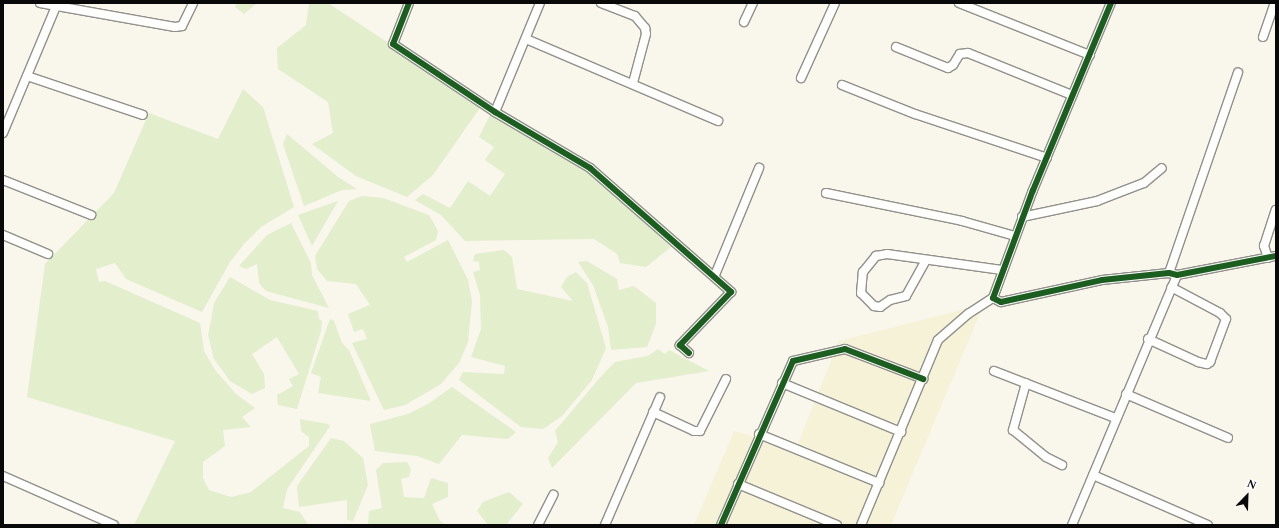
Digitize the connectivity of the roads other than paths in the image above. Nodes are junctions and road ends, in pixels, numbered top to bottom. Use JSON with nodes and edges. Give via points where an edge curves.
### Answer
{"nodes":[{"id":1,"x":40,"y":3,"type":"edge"},
{"id":2,"x":193,"y":3,"type":"edge"},
{"id":3,"x":409,"y":3,"type":"edge"},
{"id":4,"x":540,"y":3,"type":"edge"},
{"id":5,"x":601,"y":3,"type":"edge"},
{"id":6,"x":753,"y":3,"type":"edge"},
{"id":7,"x":835,"y":3,"type":"edge"},
{"id":8,"x":958,"y":3,"type":"edge"},
{"id":9,"x":1111,"y":3,"type":"edge"},
{"id":10,"x":1275,"y":3,"type":"edge"},
{"id":11,"x":56,"y":6,"type":"junction"},
{"id":12,"x":74,"y":6,"type":"edge"},
{"id":13,"x":744,"y":22,"type":"dead end"},
{"id":14,"x":1263,"y":37,"type":"dead end"},
{"id":15,"x":526,"y":39,"type":"junction"},
{"id":16,"x":896,"y":47,"type":"dead end"},
{"id":17,"x":1090,"y":55,"type":"junction"},
{"id":18,"x":1238,"y":73,"type":"dead end"},
{"id":19,"x":27,"y":76,"type":"junction"},
{"id":20,"x":801,"y":78,"type":"dead end"},
{"id":21,"x":633,"y":83,"type":"junction"},
{"id":22,"x":842,"y":85,"type":"dead end"},
{"id":23,"x":1072,"y":95,"type":"junction"},
{"id":24,"x":495,"y":112,"type":"junction"},
{"id":25,"x":143,"y":115,"type":"dead end"},
{"id":26,"x":718,"y":121,"type":"dead end"},
{"id":27,"x":3,"y":133,"type":"edge"},
{"id":28,"x":1048,"y":158,"type":"junction"},
{"id":29,"x":759,"y":168,"type":"dead end"},
{"id":30,"x":1162,"y":168,"type":"dead end"},
{"id":31,"x":3,"y":180,"type":"edge"},
{"id":32,"x":826,"y":193,"type":"dead end"},
{"id":33,"x":1276,"y":210,"type":"edge"},
{"id":34,"x":91,"y":215,"type":"dead end"},
{"id":35,"x":1022,"y":217,"type":"junction"},
{"id":36,"x":3,"y":236,"type":"edge"},
{"id":37,"x":1015,"y":236,"type":"junction"},
{"id":38,"x":48,"y":254,"type":"dead end"},
{"id":39,"x":1272,"y":257,"type":"edge"},
{"id":40,"x":926,"y":260,"type":"junction"},
{"id":41,"x":1002,"y":270,"type":"junction"},
{"id":42,"x":1173,"y":274,"type":"junction"},
{"id":43,"x":715,"y":275,"type":"junction"},
{"id":44,"x":1171,"y":287,"type":"junction"},
{"id":45,"x":993,"y":298,"type":"junction"},
{"id":46,"x":1148,"y":339,"type":"junction"},
{"id":47,"x":689,"y":353,"type":"dead end"},
{"id":48,"x":994,"y":371,"type":"dead end"},
{"id":49,"x":726,"y":379,"type":"dead end"},
{"id":50,"x":923,"y":379,"type":"junction"},
{"id":51,"x":782,"y":383,"type":"junction"},
{"id":52,"x":1026,"y":383,"type":"junction"},
{"id":53,"x":1126,"y":394,"type":"junction"},
{"id":54,"x":660,"y":397,"type":"dead end"},
{"id":55,"x":653,"y":412,"type":"junction"},
{"id":56,"x":1115,"y":418,"type":"junction"},
{"id":57,"x":901,"y":432,"type":"junction"},
{"id":58,"x":759,"y":434,"type":"junction"},
{"id":59,"x":1228,"y":438,"type":"dead end"},
{"id":60,"x":1062,"y":465,"type":"dead end"},
{"id":61,"x":1093,"y":475,"type":"junction"},
{"id":62,"x":3,"y":476,"type":"edge"},
{"id":63,"x":879,"y":483,"type":"junction"},
{"id":64,"x":738,"y":484,"type":"junction"},
{"id":65,"x":553,"y":495,"type":"dead end"},
{"id":66,"x":114,"y":525,"type":"edge"},
{"id":67,"x":538,"y":525,"type":"edge"},
{"id":68,"x":605,"y":525,"type":"edge"},
{"id":69,"x":721,"y":525,"type":"edge"},
{"id":70,"x":837,"y":525,"type":"edge"},
{"id":71,"x":861,"y":525,"type":"edge"},
{"id":72,"x":1072,"y":525,"type":"edge"},
{"id":73,"x":1208,"y":525,"type":"edge"}],
"edges":[{"from":1,"to":11,"type":"street"},
{"from":2,"to":12,"type":"street","via":[[182,26]]},
{"from":3,"to":24,"type":"street","via":[[393,44]]},
{"from":4,"to":15,"type":"street"},
{"from":5,"to":21,"type":"street","via":[[635,16],[644,28],[646,34]]},
{"from":6,"to":13,"type":"street"},
{"from":7,"to":20,"type":"street"},
{"from":8,"to":17,"type":"street"},
{"from":9,"to":17,"type":"street"},
{"from":10,"to":14,"type":"street"},
{"from":11,"to":12,"type":"street"},
{"from":11,"to":19,"type":"street"},
{"from":15,"to":21,"type":"street"},
{"from":15,"to":24,"type":"street"},
{"from":16,"to":23,"type":"street","via":[[948,68],[953,66],[960,54],[968,53]]},
{"from":17,"to":23,"type":"street"},
{"from":18,"to":42,"type":"street"},
{"from":19,"to":25,"type":"street"},
{"from":19,"to":27,"type":"street"},
{"from":21,"to":26,"type":"street"},
{"from":22,"to":28,"type":"street","via":[[915,114]]},
{"from":23,"to":28,"type":"street"},
{"from":24,"to":43,"type":"street","via":[[590,168],[674,244]]},
{"from":28,"to":35,"type":"street"},
{"from":29,"to":43,"type":"street"},
{"from":30,"to":35,"type":"street","via":[[1144,183],[1097,201]]},
{"from":31,"to":34,"type":"street"},
{"from":32,"to":37,"type":"street","via":[[962,221]]},
{"from":33,"to":39,"type":"street","via":[[1264,246]]},
{"from":35,"to":37,"type":"street"},
{"from":36,"to":38,"type":"street"},
{"from":37,"to":41,"type":"street"},
{"from":39,"to":42,"type":"street"},
{"from":40,"to":40,"type":"street","via":[[888,254],[876,256],[868,262],[863,272],[861,293],[874,306],[880,307],[890,300],[906,296]]},
{"from":40,"to":41,"type":"street"},
{"from":41,"to":45,"type":"street"},
{"from":42,"to":44,"type":"street"},
{"from":42,"to":45,"type":"street","via":[[1102,280],[1001,302]]},
{"from":43,"to":47,"type":"street","via":[[731,292],[680,345]]},
{"from":44,"to":46,"type":"street"},
{"from":44,"to":46,"type":"street","via":[[1226,319],[1210,362],[1198,362]]},
{"from":45,"to":50,"type":"street","via":[[951,327],[938,340]]},
{"from":46,"to":53,"type":"street"},
{"from":48,"to":52,"type":"street"},
{"from":49,"to":55,"type":"street","via":[[704,428],[700,431]]},
{"from":50,"to":51,"type":"street","via":[[845,349],[793,361]]},
{"from":50,"to":57,"type":"street"},
{"from":51,"to":57,"type":"street"},
{"from":51,"to":58,"type":"street"},
{"from":52,"to":56,"type":"street"},
{"from":52,"to":60,"type":"street","via":[[1013,430],[1046,457]]},
{"from":53,"to":56,"type":"street"},
{"from":53,"to":59,"type":"street"},
{"from":54,"to":55,"type":"street"},
{"from":55,"to":68,"type":"street"},
{"from":56,"to":61,"type":"street"},
{"from":57,"to":63,"type":"street"},
{"from":58,"to":63,"type":"street"},
{"from":58,"to":64,"type":"street"},
{"from":61,"to":72,"type":"street"},
{"from":61,"to":73,"type":"street"},
{"from":62,"to":66,"type":"street"},
{"from":63,"to":71,"type":"street"},
{"from":64,"to":69,"type":"street"},
{"from":64,"to":70,"type":"street"},
{"from":65,"to":67,"type":"street"}]}
